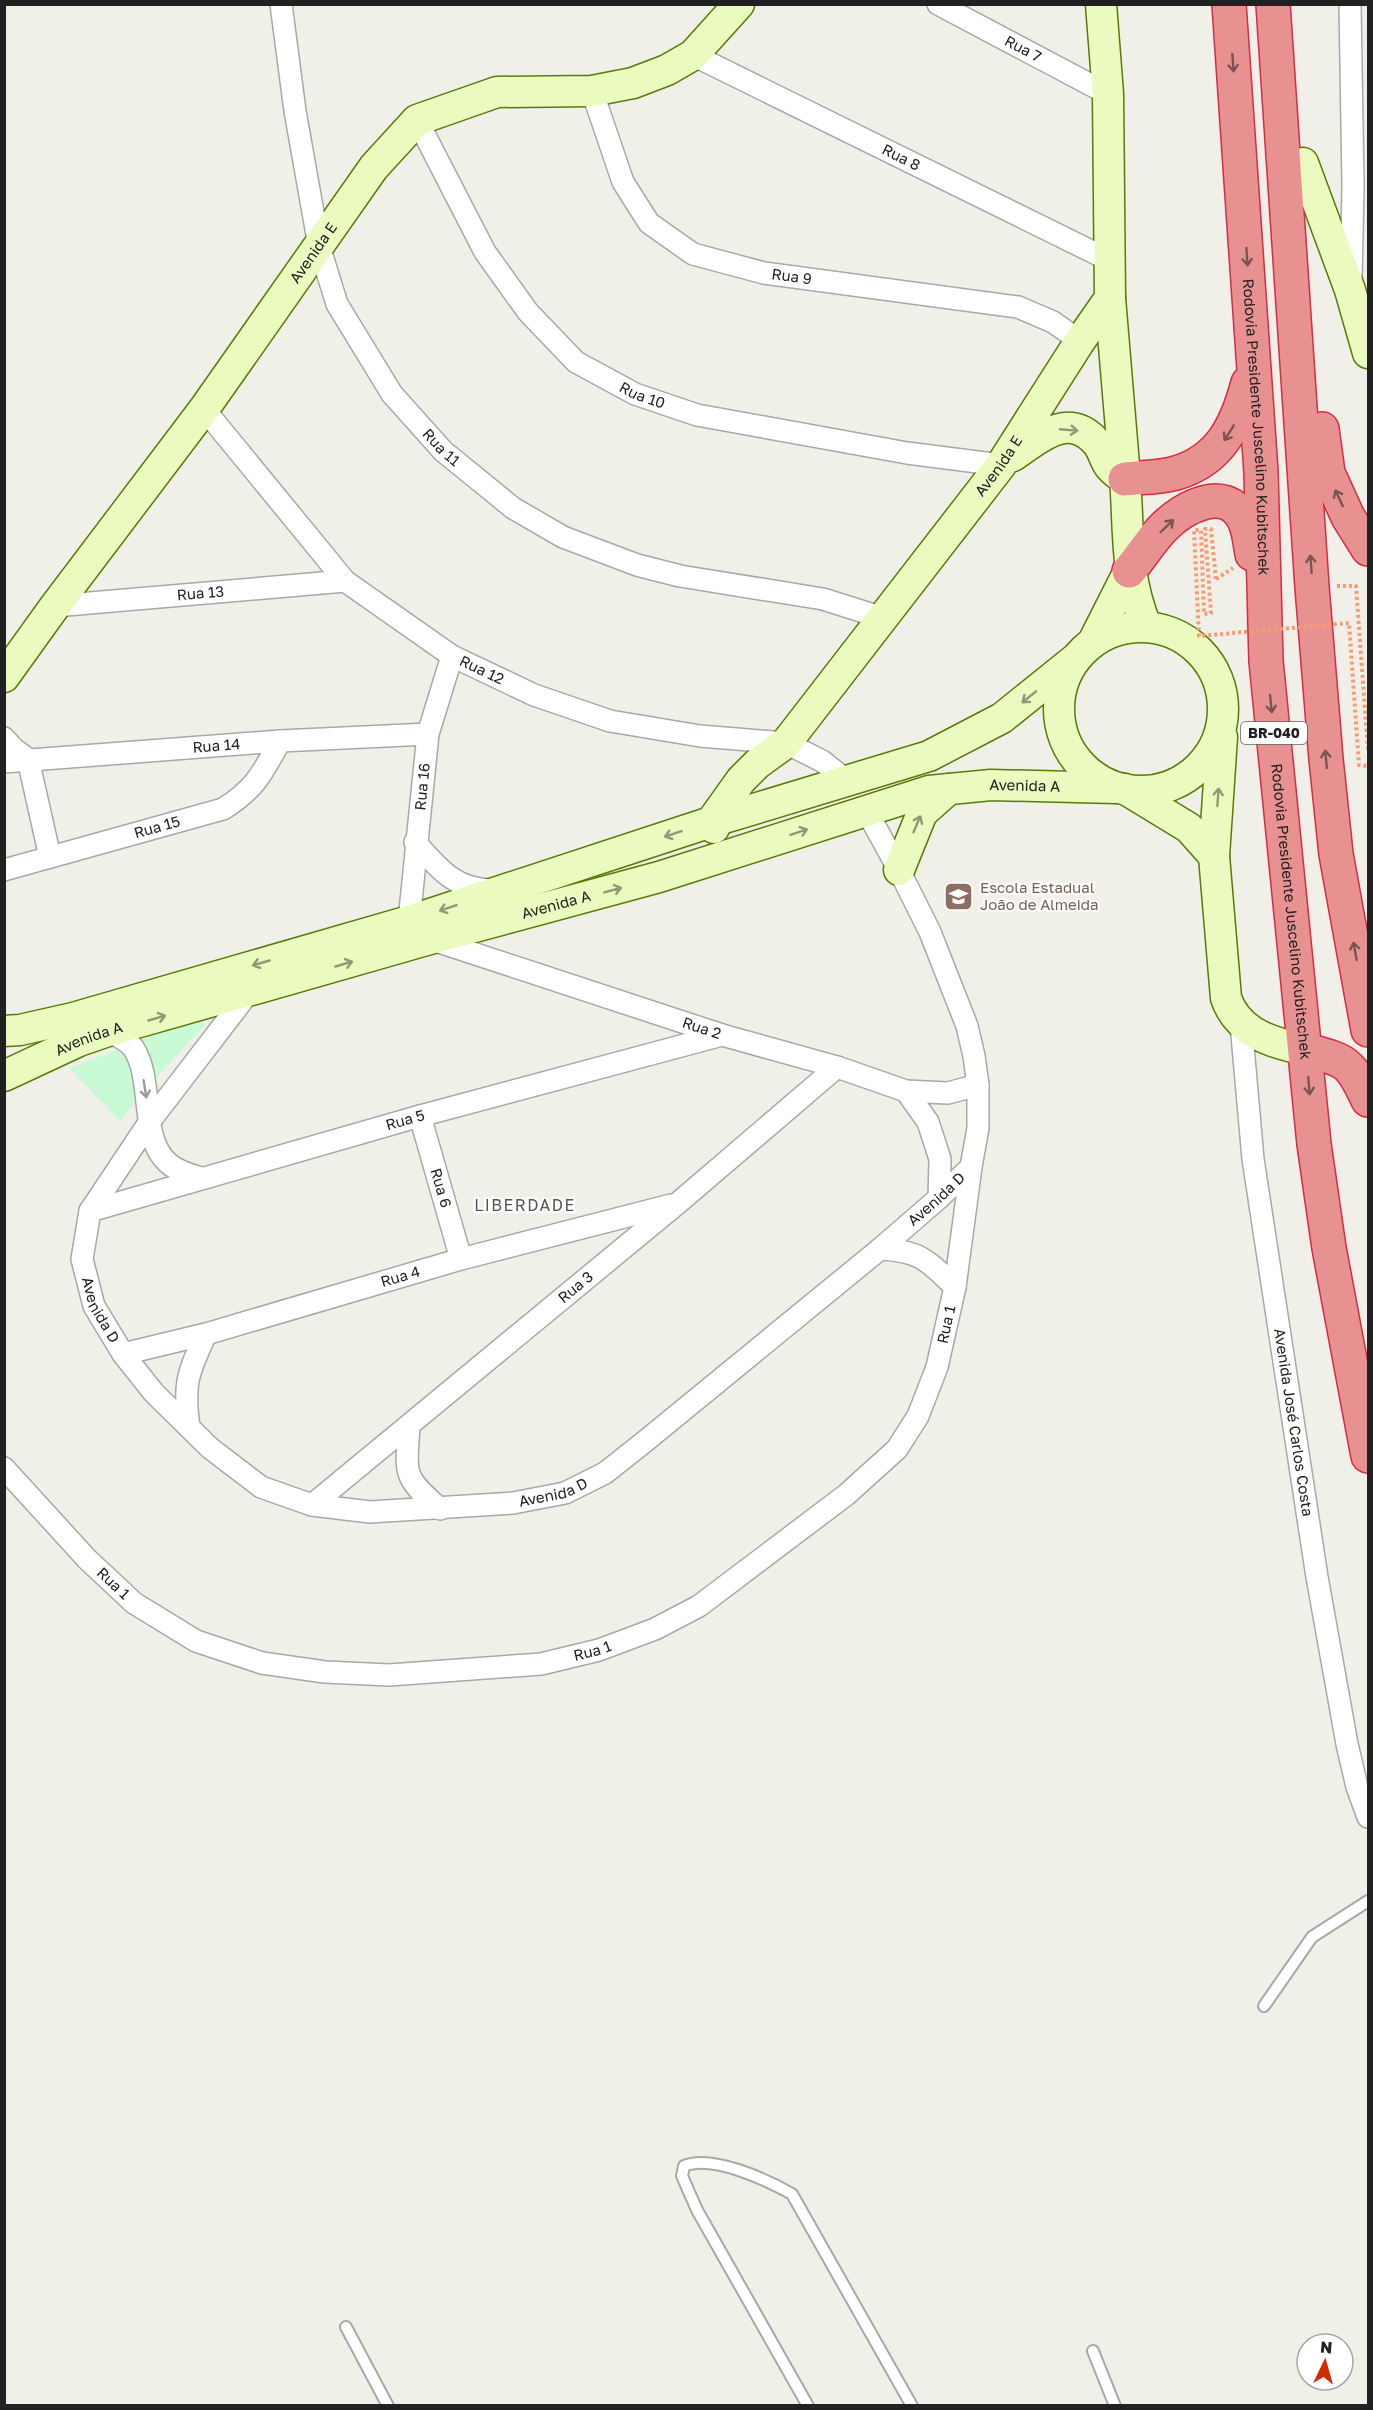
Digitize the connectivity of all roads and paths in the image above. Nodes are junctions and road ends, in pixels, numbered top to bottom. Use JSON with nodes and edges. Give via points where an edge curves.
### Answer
{"nodes":[{"id":1,"x":281,"y":4,"type":"edge"},
{"id":2,"x":738,"y":4,"type":"edge"},
{"id":3,"x":938,"y":4,"type":"edge"},
{"id":4,"x":1101,"y":4,"type":"edge"},
{"id":5,"x":1229,"y":4,"type":"edge"},
{"id":6,"x":1273,"y":4,"type":"edge"},
{"id":7,"x":1293,"y":4,"type":"edge"},
{"id":8,"x":1355,"y":9,"type":"edge"},
{"id":9,"x":693,"y":55,"type":"junction"},
{"id":10,"x":592,"y":91,"type":"junction"},
{"id":11,"x":1108,"y":94,"type":"junction"},
{"id":12,"x":417,"y":120,"type":"junction"},
{"id":13,"x":1303,"y":163,"type":"junction"},
{"id":14,"x":319,"y":246,"type":"junction"},
{"id":15,"x":1111,"y":261,"type":"junction"},
{"id":16,"x":1350,"y":290,"type":"junction"},
{"id":17,"x":1110,"y":298,"type":"junction"},
{"id":18,"x":1080,"y":340,"type":"junction"},
{"id":19,"x":1368,"y":353,"type":"edge"},
{"id":20,"x":1254,"y":358,"type":"junction"},
{"id":21,"x":204,"y":409,"type":"junction"},
{"id":22,"x":1001,"y":465,"type":"junction"},
{"id":23,"x":1125,"y":479,"type":"junction"},
{"id":24,"x":1368,"y":549,"type":"edge"},
{"id":25,"x":1130,"y":571,"type":"junction"},
{"id":26,"x":1216,"y":579,"type":"dead end"},
{"id":27,"x":345,"y":581,"type":"junction"},
{"id":28,"x":1356,"y":586,"type":"dead end"},
{"id":29,"x":55,"y":606,"type":"junction"},
{"id":30,"x":883,"y":618,"type":"junction"},
{"id":31,"x":1146,"y":627,"type":"junction"},
{"id":32,"x":1084,"y":651,"type":"junction"},
{"id":33,"x":452,"y":656,"type":"junction"},
{"id":34,"x":1266,"y":661,"type":"junction"},
{"id":35,"x":6,"y":672,"type":"edge"},
{"id":36,"x":1223,"y":725,"type":"junction"},
{"id":37,"x":428,"y":734,"type":"junction"},
{"id":38,"x":4,"y":738,"type":"edge"},
{"id":39,"x":280,"y":741,"type":"junction"},
{"id":40,"x":786,"y":743,"type":"junction"},
{"id":41,"x":1368,"y":751,"type":"edge"},
{"id":42,"x":28,"y":759,"type":"junction"},
{"id":43,"x":4,"y":762,"type":"edge"},
{"id":44,"x":1368,"y":766,"type":"edge"},
{"id":45,"x":846,"y":780,"type":"junction"},
{"id":46,"x":949,"y":789,"type":"junction"},
{"id":47,"x":1120,"y":789,"type":"junction"},
{"id":48,"x":866,"y":810,"type":"junction"},
{"id":49,"x":711,"y":822,"type":"junction"},
{"id":50,"x":415,"y":842,"type":"junction"},
{"id":51,"x":727,"y":855,"type":"junction"},
{"id":52,"x":1214,"y":856,"type":"junction"},
{"id":53,"x":50,"y":857,"type":"junction"},
{"id":54,"x":4,"y":870,"type":"edge"},
{"id":55,"x":899,"y":870,"type":"junction"},
{"id":56,"x":502,"y":891,"type":"junction"},
{"id":57,"x":419,"y":930,"type":"junction"},
{"id":58,"x":249,"y":992,"type":"junction"},
{"id":59,"x":1242,"y":1024,"type":"junction"},
{"id":60,"x":1368,"y":1030,"type":"edge"},
{"id":61,"x":4,"y":1031,"type":"edge"},
{"id":62,"x":108,"y":1031,"type":"junction"},
{"id":63,"x":723,"y":1035,"type":"junction"},
{"id":64,"x":1306,"y":1050,"type":"junction"},
{"id":65,"x":837,"y":1067,"type":"junction"},
{"id":66,"x":4,"y":1076,"type":"edge"},
{"id":67,"x":978,"y":1085,"type":"junction"},
{"id":68,"x":906,"y":1091,"type":"junction"},
{"id":69,"x":1368,"y":1101,"type":"edge"},
{"id":70,"x":420,"y":1116,"type":"junction"},
{"id":71,"x":150,"y":1121,"type":"junction"},
{"id":72,"x":971,"y":1167,"type":"junction"},
{"id":73,"x":201,"y":1178,"type":"junction"},
{"id":74,"x":939,"y":1198,"type":"junction"},
{"id":75,"x":678,"y":1203,"type":"junction"},
{"id":76,"x":90,"y":1212,"type":"junction"},
{"id":77,"x":880,"y":1249,"type":"junction"},
{"id":78,"x":461,"y":1259,"type":"junction"},
{"id":79,"x":955,"y":1287,"type":"junction"},
{"id":80,"x":206,"y":1334,"type":"junction"},
{"id":81,"x":123,"y":1354,"type":"junction"},
{"id":82,"x":409,"y":1426,"type":"junction"},
{"id":83,"x":189,"y":1427,"type":"junction"},
{"id":84,"x":1368,"y":1456,"type":"edge"},
{"id":85,"x":5,"y":1469,"type":"edge"},
{"id":86,"x":312,"y":1506,"type":"junction"},
{"id":87,"x":440,"y":1509,"type":"junction"},
{"id":88,"x":1368,"y":1817,"type":"edge"},
{"id":89,"x":1368,"y":1901,"type":"edge"},
{"id":90,"x":1264,"y":2006,"type":"dead end"},
{"id":91,"x":346,"y":2327,"type":"dead end"},
{"id":92,"x":1092,"y":2351,"type":"dead end"},
{"id":93,"x":388,"y":2406,"type":"edge"},
{"id":94,"x":808,"y":2406,"type":"edge"},
{"id":95,"x":912,"y":2406,"type":"edge"},
{"id":96,"x":1115,"y":2406,"type":"edge"}],
"edges":[{"from":1,"to":14,"type":"street","name":"Rua 11"},
{"from":2,"to":9,"type":"street","name":"Avenida E"},
{"from":3,"to":11,"type":"street","name":"Rua 7"},
{"from":4,"to":11,"type":"street"},
{"from":5,"to":20,"type":"highway","name":"Rodovia Presidente Juscelino Kubitschek","number":"BR-040","one_way":true},
{"from":60,"to":6,"type":"highway","number":"BR-040","one_way":true,"via":[[1336,854],[1326,759]]},
{"from":7,"to":13,"type":"highway"},
{"from":8,"to":16,"type":"street"},
{"from":9,"to":10,"type":"street","name":"Avenida E","via":[[668,70],[633,83]]},
{"from":9,"to":15,"type":"street","name":"Rua 8"},
{"from":10,"to":12,"type":"street","name":"Avenida E","via":[[497,92]]},
{"from":10,"to":18,"type":"street","name":"Rua 9","via":[[628,190],[649,223],[693,254],[764,273],[1018,307],[1053,322]]},
{"from":11,"to":15,"type":"street"},
{"from":12,"to":14,"type":"street","name":"Avenida E","via":[[374,167]]},
{"from":12,"to":22,"type":"street","name":"Rua 10","via":[[485,252],[528,312],[576,363],[635,394],[697,415],[907,453]]},
{"from":13,"to":16,"type":"street"},
{"from":24,"to":13,"type":"highway","one_way":true,"via":[[1328,473]]},
{"from":14,"to":21,"type":"street","name":"Avenida E"},
{"from":14,"to":30,"type":"street","name":"Rua 11","via":[[337,304],[392,394],[443,451],[513,508],[563,537],[637,565],[730,586],[823,599]]},
{"from":15,"to":17,"type":"street"},
{"from":16,"to":19,"type":"street"},
{"from":17,"to":18,"type":"street","name":"Avenida E"},
{"from":17,"to":23,"type":"street"},
{"from":18,"to":22,"type":"street","name":"Avenida E"},
{"from":20,"to":23,"type":"highway","one_way":true,"via":[[1242,408],[1227,439],[1212,455],[1176,473]]},
{"from":20,"to":34,"type":"highway","name":"Rodovia Presidente Juscelino Kubitschek","number":"BR-040"},
{"from":21,"to":27,"type":"street","name":"Rua 12"},
{"from":21,"to":29,"type":"street","name":"Avenida E"},
{"from":22,"to":23,"type":"street","one_way":true,"via":[[1046,432],[1062,428],[1083,431],[1098,444],[1109,466]]},
{"from":22,"to":30,"type":"street","name":"Avenida E"},
{"from":23,"to":25,"type":"street"},
{"from":25,"to":31,"type":"street"},
{"from":25,"to":32,"type":"street"},
{"from":25,"to":34,"type":"highway","one_way":true,"via":[[1164,528],[1185,510],[1206,501],[1234,506],[1245,519]]},
{"from":26,"to":44,"type":"path","bridge":true,"via":[[1211,529],[1205,529],[1211,613],[1204,614],[1202,530],[1194,530],[1199,636],[1349,623],[1359,765]]},
{"from":27,"to":29,"type":"street","name":"Rua 13"},
{"from":27,"to":33,"type":"street","name":"Rua 12"},
{"from":28,"to":41,"type":"path"},
{"from":29,"to":35,"type":"street","name":"Avenida E"},
{"from":30,"to":40,"type":"street","name":"Avenida E"},
{"from":31,"to":32,"type":"street","via":[[1118,630]]},
{"from":31,"to":36,"type":"street","via":[[1174,633],[1198,648],[1215,670],[1224,697]]},
{"from":32,"to":45,"type":"street","name":"Avenida A","one_way":true,"via":[[1002,718],[929,756]]},
{"from":32,"to":47,"type":"street","via":[[1062,683],[1058,709],[1062,735],[1074,758],[1092,776]]},
{"from":33,"to":37,"type":"street","name":"Rua 16"},
{"from":33,"to":40,"type":"street","name":"Rua 12","via":[[534,695],[610,721]]},
{"from":34,"to":64,"type":"highway","name":"Rodovia Presidente Juscelino Kubitschek","number":"BR-040","one_way":true},
{"from":36,"to":47,"type":"street","via":[[1213,751],[1195,772],[1171,786],[1144,792]]},
{"from":52,"to":36,"type":"street","name":"Avenida José Carlos Costa","one_way":true},
{"from":37,"to":39,"type":"street","name":"Rua 14"},
{"from":37,"to":50,"type":"street","name":"Rua 16"},
{"from":38,"to":42,"type":"street"},
{"from":39,"to":42,"type":"street","name":"Rua 14"},
{"from":39,"to":53,"type":"street","name":"Rua 15","via":[[261,776],[245,795],[223,810]]},
{"from":40,"to":45,"type":"street","name":"Rua 12","via":[[822,761]]},
{"from":40,"to":49,"type":"street","name":"Avenida E","via":[[741,780]]},
{"from":42,"to":43,"type":"street","name":"Rua 14"},
{"from":42,"to":53,"type":"street"},
{"from":45,"to":49,"type":"street","name":"Avenida A"},
{"from":46,"to":47,"type":"street","name":"Avenida A","via":[[991,785]]},
{"from":46,"to":48,"type":"street","name":"Avenida A"},
{"from":55,"to":46,"type":"street","one_way":true,"via":[[922,813]]},
{"from":47,"to":52,"type":"street","via":[[1189,828]]},
{"from":51,"to":48,"type":"street","name":"Avenida A","one_way":true},
{"from":48,"to":55,"type":"street","name":"Avenida D"},
{"from":49,"to":51,"type":"street"},
{"from":49,"to":56,"type":"street","name":"Avenida A","one_way":true},
{"from":50,"to":56,"type":"street","via":[[453,881],[477,890]]},
{"from":50,"to":57,"type":"street","name":"Rua 16"},
{"from":57,"to":51,"type":"street","name":"Avenida A","one_way":true,"via":[[659,877]]},
{"from":52,"to":59,"type":"street","name":"Avenida José Carlos Costa","via":[[1226,998],[1230,1011]]},
{"from":53,"to":54,"type":"street","name":"Rua 15"},
{"from":55,"to":67,"type":"street","name":"Avenida D","via":[[930,932],[967,1026]]},
{"from":56,"to":57,"type":"street","name":"Avenida A","one_way":true},
{"from":58,"to":57,"type":"street","name":"Avenida A","one_way":true},
{"from":57,"to":61,"type":"street","name":"Avenida A","one_way":true,"via":[[73,1018]]},
{"from":57,"to":63,"type":"street","name":"Rua 2"},
{"from":62,"to":58,"type":"street","name":"Avenida A","one_way":true},
{"from":58,"to":71,"type":"street","name":"Avenida D"},
{"from":59,"to":64,"type":"street","name":"Avenida José Carlos Costa","via":[[1286,1046]]},
{"from":59,"to":88,"type":"street","name":"Avenida José Carlos Costa","via":[[1254,1170],[1317,1577],[1347,1744]]},
{"from":62,"to":66,"type":"street","name":"Avenida A"},
{"from":62,"to":71,"type":"street","one_way":true,"via":[[134,1050],[144,1078]]},
{"from":63,"to":65,"type":"street","name":"Rua 2"},
{"from":63,"to":70,"type":"street","name":"Rua 5"},
{"from":64,"to":69,"type":"highway","via":[[1340,1059],[1349,1066]]},
{"from":64,"to":84,"type":"highway","name":"Rodovia Presidente Juscelino Kubitschek","number":"BR-040","one_way":true,"via":[[1329,1248]]},
{"from":65,"to":68,"type":"street","name":"Rua 2"},
{"from":65,"to":75,"type":"street","name":"Rua 3"},
{"from":67,"to":68,"type":"street","name":"Rua 2","via":[[948,1093]]},
{"from":67,"to":72,"type":"street","name":"Avenida D","via":[[978,1128]]},
{"from":68,"to":74,"type":"street","via":[[928,1122],[940,1159]]},
{"from":70,"to":73,"type":"street","name":"Rua 5"},
{"from":70,"to":78,"type":"street","name":"Rua 6"},
{"from":71,"to":73,"type":"street","via":[[159,1152],[169,1164]]},
{"from":71,"to":76,"type":"street","name":"Avenida D"},
{"from":72,"to":74,"type":"street","name":"Avenida D"},
{"from":72,"to":79,"type":"street","name":"Rua 1"},
{"from":73,"to":76,"type":"street","name":"Rua 5"},
{"from":74,"to":77,"type":"street","name":"Avenida D"},
{"from":75,"to":78,"type":"street","name":"Rua 4"},
{"from":75,"to":82,"type":"street","name":"Rua 3"},
{"from":76,"to":81,"type":"street","name":"Avenida D","via":[[82,1259],[94,1306]]},
{"from":77,"to":79,"type":"street","via":[[906,1251],[929,1262]]},
{"from":77,"to":87,"type":"street","name":"Avenida D","via":[[605,1473],[565,1492],[513,1503]]},
{"from":78,"to":80,"type":"street","name":"Rua 4"},
{"from":79,"to":85,"type":"street","name":"Rua 1","via":[[937,1366],[918,1416],[897,1449],[846,1495],[699,1606],[610,1646],[541,1664],[389,1675],[325,1672],[262,1664],[196,1641],[134,1603],[87,1559]]},
{"from":80,"to":81,"type":"street","name":"Rua 4"},
{"from":80,"to":83,"type":"street","via":[[190,1367],[185,1396]]},
{"from":81,"to":83,"type":"street","name":"Avenida D","via":[[154,1393]]},
{"from":82,"to":86,"type":"street","name":"Rua 3"},
{"from":82,"to":87,"type":"street","via":[[409,1478]]},
{"from":83,"to":86,"type":"street","name":"Avenida D","via":[[261,1487]]},
{"from":86,"to":87,"type":"street","name":"Avenida D","via":[[370,1512]]},
{"from":89,"to":90,"type":"lane","via":[[1312,1937]]},
{"from":91,"to":93,"type":"lane"},
{"from":92,"to":96,"type":"lane"},
{"from":94,"to":95,"type":"lane","via":[[697,2210],[682,2176],[684,2166],[692,2162],[714,2164],[769,2181],[792,2194]]}]}
